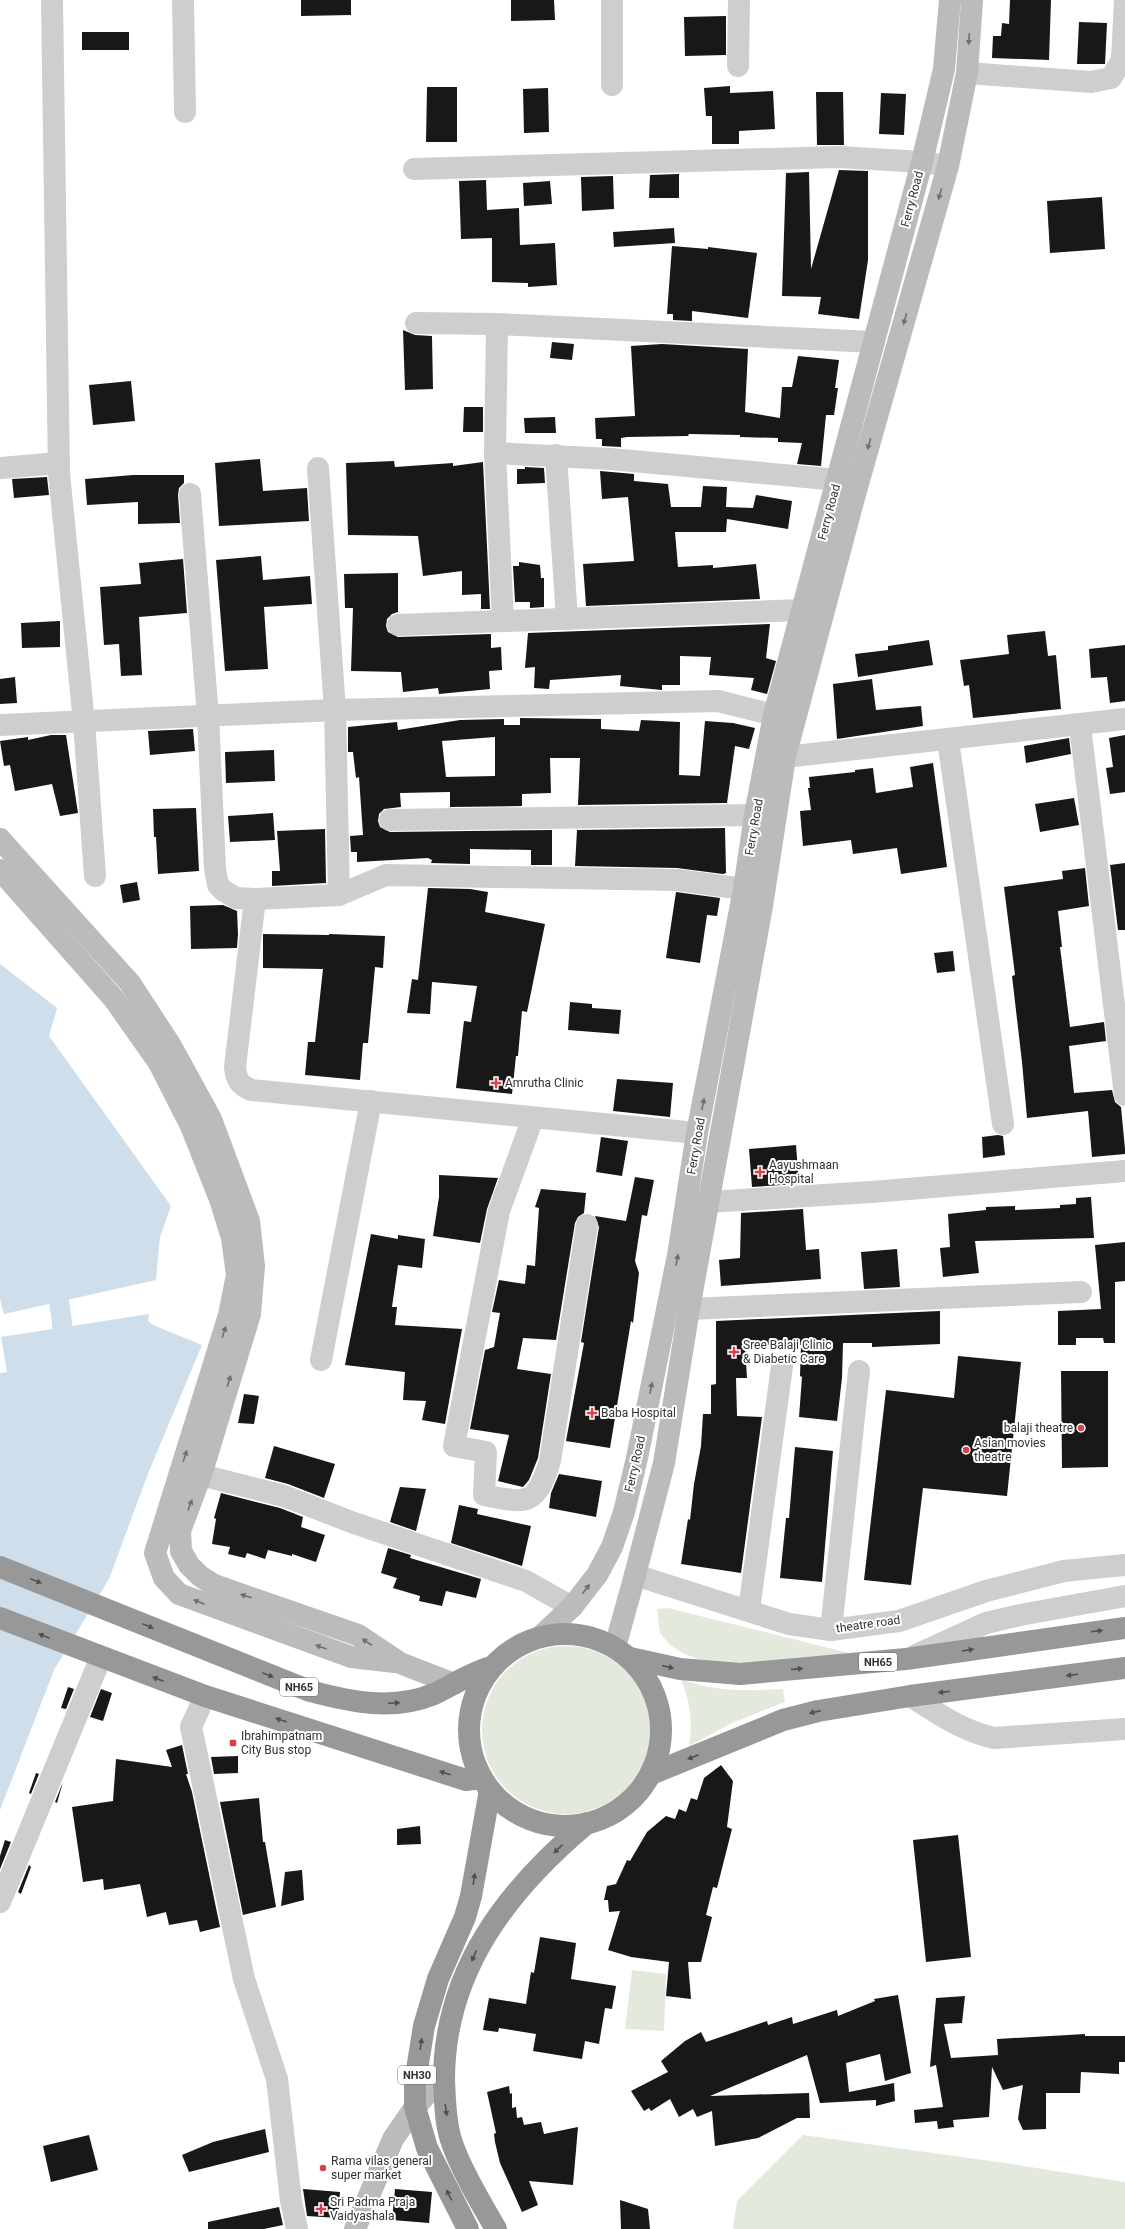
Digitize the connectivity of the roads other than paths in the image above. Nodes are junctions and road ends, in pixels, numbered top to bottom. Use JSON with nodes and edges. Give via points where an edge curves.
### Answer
{"nodes":[{"id":1,"x":52,"y":0,"type":"edge"},
{"id":2,"x":183,"y":0,"type":"edge"},
{"id":3,"x":612,"y":0,"type":"edge"},
{"id":4,"x":739,"y":0,"type":"edge"},
{"id":5,"x":950,"y":0,"type":"edge"},
{"id":6,"x":972,"y":0,"type":"edge"},
{"id":7,"x":1125,"y":0,"type":"edge"},
{"id":8,"x":738,"y":66,"type":"dead end"},
{"id":9,"x":967,"y":73,"type":"junction"},
{"id":10,"x":612,"y":85,"type":"dead end"},
{"id":11,"x":185,"y":112,"type":"dead end"},
{"id":12,"x":922,"y":162,"type":"junction"},
{"id":13,"x":948,"y":166,"type":"junction"},
{"id":14,"x":414,"y":169,"type":"dead end"},
{"id":15,"x":416,"y":323,"type":"dead end"},
{"id":16,"x":497,"y":324,"type":"junction"},
{"id":17,"x":874,"y":342,"type":"junction"},
{"id":18,"x":495,"y":453,"type":"junction"},
{"id":19,"x":556,"y":456,"type":"junction"},
{"id":20,"x":59,"y":463,"type":"junction"},
{"id":21,"x":0,"y":468,"type":"edge"},
{"id":22,"x":318,"y":468,"type":"dead end"},
{"id":23,"x":838,"y":480,"type":"junction"},
{"id":24,"x":190,"y":494,"type":"dead end"},
{"id":25,"x":802,"y":610,"type":"junction"},
{"id":26,"x":567,"y":619,"type":"junction"},
{"id":27,"x":503,"y":621,"type":"junction"},
{"id":28,"x":398,"y":625,"type":"dead end"},
{"id":29,"x":335,"y":710,"type":"junction"},
{"id":30,"x":774,"y":715,"type":"junction"},
{"id":31,"x":208,"y":716,"type":"junction"},
{"id":32,"x":1125,"y":720,"type":"edge"},
{"id":33,"x":84,"y":722,"type":"junction"},
{"id":34,"x":0,"y":725,"type":"edge"},
{"id":35,"x":1080,"y":726,"type":"junction"},
{"id":36,"x":948,"y":740,"type":"junction"},
{"id":37,"x":776,"y":756,"type":"junction"},
{"id":38,"x":755,"y":815,"type":"junction"},
{"id":39,"x":390,"y":820,"type":"dead end"},
{"id":40,"x":0,"y":839,"type":"edge"},
{"id":41,"x":0,"y":870,"type":"edge"},
{"id":42,"x":95,"y":876,"type":"dead end"},
{"id":43,"x":338,"y":895,"type":"junction"},
{"id":44,"x":255,"y":898,"type":"junction"},
{"id":45,"x":749,"y":899,"type":"junction"},
{"id":46,"x":1125,"y":1095,"type":"edge"},
{"id":47,"x":371,"y":1101,"type":"junction"},
{"id":48,"x":533,"y":1118,"type":"junction"},
{"id":49,"x":1003,"y":1124,"type":"dead end"},
{"id":50,"x":697,"y":1133,"type":"junction"},
{"id":51,"x":1125,"y":1171,"type":"edge"},
{"id":52,"x":687,"y":1198,"type":"junction"},
{"id":53,"x":708,"y":1202,"type":"junction"},
{"id":54,"x":587,"y":1225,"type":"dead end"},
{"id":55,"x":1081,"y":1292,"type":"dead end"},
{"id":56,"x":689,"y":1309,"type":"junction"},
{"id":57,"x":321,"y":1360,"type":"dead end"},
{"id":58,"x":782,"y":1366,"type":"dead end"},
{"id":59,"x":859,"y":1371,"type":"dead end"},
{"id":60,"x":638,"y":1458,"type":"junction"},
{"id":61,"x":664,"y":1463,"type":"junction"},
{"id":62,"x":201,"y":1475,"type":"junction"},
{"id":63,"x":1125,"y":1565,"type":"edge"},
{"id":64,"x":0,"y":1566,"type":"edge"},
{"id":65,"x":635,"y":1575,"type":"junction"},
{"id":66,"x":1125,"y":1596,"type":"edge"},
{"id":67,"x":572,"y":1607,"type":"junction"},
{"id":68,"x":748,"y":1610,"type":"junction"},
{"id":69,"x":0,"y":1618,"type":"edge"},
{"id":70,"x":1125,"y":1628,"type":"edge"},
{"id":71,"x":831,"y":1630,"type":"junction"},
{"id":72,"x":540,"y":1637,"type":"junction"},
{"id":73,"x":622,"y":1652,"type":"junction"},
{"id":74,"x":101,"y":1657,"type":"junction"},
{"id":75,"x":906,"y":1659,"type":"junction"},
{"id":76,"x":400,"y":1663,"type":"junction"},
{"id":77,"x":492,"y":1667,"type":"junction"},
{"id":78,"x":1125,"y":1668,"type":"edge"},
{"id":79,"x":454,"y":1684,"type":"junction"},
{"id":80,"x":205,"y":1696,"type":"junction"},
{"id":81,"x":910,"y":1696,"type":"junction"},
{"id":82,"x":1125,"y":1730,"type":"edge"},
{"id":83,"x":651,"y":1774,"type":"junction"},
{"id":84,"x":486,"y":1784,"type":"junction"},
{"id":85,"x":588,"y":1823,"type":"junction"},
{"id":86,"x":0,"y":1902,"type":"edge"},
{"id":87,"x":444,"y":2075,"type":"junction"},
{"id":88,"x":415,"y":2107,"type":"junction"},
{"id":89,"x":503,"y":2228,"type":"edge"},
{"id":90,"x":296,"y":2229,"type":"edge"},
{"id":91,"x":355,"y":2229,"type":"edge"},
{"id":92,"x":468,"y":2229,"type":"edge"}],
"edges":[{"from":1,"to":20,"type":"street"},
{"from":2,"to":11,"type":"street"},
{"from":3,"to":10,"type":"street"},
{"from":4,"to":8,"type":"street"},
{"from":5,"to":12,"type":"street","name":"Ferry Road","via":[[944,69]]},
{"from":6,"to":9,"type":"street","name":"Ferry Road","one_way":true},
{"from":7,"to":9,"type":"street","via":[[1122,60],[1111,78],[1091,82]]},
{"from":9,"to":13,"type":"street","name":"Ferry Road"},
{"from":12,"to":13,"type":"street"},
{"from":12,"to":14,"type":"street","via":[[839,157]]},
{"from":12,"to":17,"type":"street","name":"Ferry Road"},
{"from":13,"to":37,"type":"street","name":"Ferry Road","one_way":true,"via":[[856,490]]},
{"from":15,"to":16,"type":"street"},
{"from":16,"to":17,"type":"street"},
{"from":16,"to":18,"type":"street"},
{"from":17,"to":23,"type":"street","name":"Ferry Road"},
{"from":18,"to":19,"type":"street"},
{"from":18,"to":27,"type":"street"},
{"from":19,"to":23,"type":"street"},
{"from":19,"to":26,"type":"street"},
{"from":20,"to":21,"type":"street"},
{"from":20,"to":33,"type":"street"},
{"from":22,"to":29,"type":"street"},
{"from":23,"to":25,"type":"street","name":"Ferry Road"},
{"from":24,"to":31,"type":"street"},
{"from":25,"to":26,"type":"street"},
{"from":25,"to":30,"type":"street","name":"Ferry Road"},
{"from":26,"to":27,"type":"street"},
{"from":27,"to":28,"type":"street"},
{"from":29,"to":30,"type":"street","via":[[718,701]]},
{"from":29,"to":31,"type":"street"},
{"from":29,"to":43,"type":"street"},
{"from":30,"to":37,"type":"street","name":"Ferry Road"},
{"from":31,"to":33,"type":"street"},
{"from":31,"to":44,"type":"street","via":[[215,869],[218,884],[236,898]]},
{"from":32,"to":35,"type":"street"},
{"from":33,"to":34,"type":"street"},
{"from":33,"to":42,"type":"street"},
{"from":35,"to":36,"type":"street"},
{"from":35,"to":46,"type":"street"},
{"from":36,"to":37,"type":"street"},
{"from":36,"to":49,"type":"street"},
{"from":37,"to":38,"type":"street","name":"Ferry Road"},
{"from":37,"to":45,"type":"street","name":"Ferry Road"},
{"from":38,"to":39,"type":"street"},
{"from":38,"to":45,"type":"street","name":"Ferry Road"},
{"from":62,"to":40,"type":"street","one_way":true,"via":[[250,1314],[254,1266],[249,1221],[211,1119],[163,1033],[130,983]]},
{"from":76,"to":41,"type":"street","one_way":true,"via":[[351,1657],[314,1644],[179,1594],[164,1578],[155,1553],[229,1315],[237,1275],[232,1238],[221,1202],[191,1126],[159,1063],[114,999]]},
{"from":43,"to":44,"type":"street"},
{"from":43,"to":45,"type":"street","via":[[386,875],[677,880]]},
{"from":44,"to":47,"type":"street","via":[[235,1067],[236,1078],[251,1090]]},
{"from":50,"to":45,"type":"street","name":"Ferry Road","one_way":true},
{"from":45,"to":53,"type":"street","name":"Ferry Road"},
{"from":47,"to":48,"type":"street"},
{"from":47,"to":57,"type":"street"},
{"from":48,"to":50,"type":"street"},
{"from":48,"to":54,"type":"street","via":[[500,1211],[454,1446],[486,1452],[484,1495],[527,1500],[536,1495],[543,1484],[550,1461]]},
{"from":50,"to":52,"type":"street","name":"Ferry Road"},
{"from":51,"to":53,"type":"street","via":[[872,1192]]},
{"from":52,"to":53,"type":"street"},
{"from":60,"to":52,"type":"street","name":"Ferry Road","one_way":true},
{"from":53,"to":56,"type":"street","name":"Ferry Road"},
{"from":55,"to":56,"type":"street"},
{"from":56,"to":61,"type":"street","name":"Ferry Road"},
{"from":58,"to":68,"type":"street"},
{"from":59,"to":71,"type":"street"},
{"from":60,"to":61,"type":"street"},
{"from":67,"to":60,"type":"street","name":"Ferry Road","one_way":true,"via":[[597,1574],[612,1547]]},
{"from":61,"to":65,"type":"street","name":"Ferry Road"},
{"from":62,"to":67,"type":"street","via":[[284,1496],[354,1523],[526,1581]]},
{"from":76,"to":62,"type":"street","one_way":true,"via":[[358,1635],[214,1585],[200,1576],[189,1565],[181,1551],[180,1531]]},
{"from":63,"to":71,"type":"street","name":"theatre road","via":[[1064,1571],[986,1591],[899,1621]]},
{"from":64,"to":79,"type":"highway","number":"NH65","one_way":true,"via":[[310,1691],[355,1702],[397,1703],[433,1694]]},
{"from":65,"to":68,"type":"street","name":"theatre road"},
{"from":65,"to":73,"type":"street","name":"Ferry Road"},
{"from":66,"to":75,"type":"street","via":[[986,1623]]},
{"from":67,"to":72,"type":"street","name":"Ferry Road"},
{"from":68,"to":71,"type":"street","name":"theatre road","via":[[789,1624]]},
{"from":74,"to":69,"type":"highway","one_way":true},
{"from":75,"to":70,"type":"highway","number":"NH65","one_way":true},
{"from":72,"to":73,"type":"highway","number":"NH65","via":[[578,1634]]},
{"from":72,"to":77,"type":"highway","number":"NH65","via":[[514,1648]]},
{"from":73,"to":75,"type":"highway","number":"NH65","one_way":true,"via":[[680,1669],[740,1674]]},
{"from":73,"to":83,"type":"highway","number":"NH65","via":[[646,1677],[657,1700],[662,1725],[660,1750]]},
{"from":80,"to":74,"type":"highway","one_way":true},
{"from":74,"to":86,"type":"street"},
{"from":76,"to":79,"type":"street"},
{"from":77,"to":79,"type":"highway","number":"NH65"},
{"from":77,"to":84,"type":"highway","number":"NH65","via":[[478,1689],[470,1715],[470,1742],[476,1767]]},
{"from":78,"to":81,"type":"highway","one_way":true},
{"from":84,"to":80,"type":"highway","one_way":true,"via":[[466,1780]]},
{"from":80,"to":90,"type":"street","via":[[191,1727],[244,1979],[277,2079],[290,2201]]},
{"from":81,"to":82,"type":"street","via":[[960,1727],[975,1734],[994,1738]]},
{"from":81,"to":83,"type":"highway","one_way":true,"via":[[783,1720]]},
{"from":83,"to":85,"type":"highway","number":"NH65","via":[[624,1806]]},
{"from":84,"to":85,"type":"highway","number":"NH65","via":[[509,1809],[534,1821],[560,1826]]},
{"from":88,"to":84,"type":"highway","number":"NH30","one_way":true,"via":[[424,2026],[438,1979],[465,1917],[471,1896]]},
{"from":85,"to":87,"type":"highway","number":"NH30","one_way":true,"via":[[558,1848],[492,1922],[475,1953],[461,1988],[448,2031]]},
{"from":87,"to":88,"type":"street"},
{"from":87,"to":89,"type":"highway","number":"NH30","one_way":true,"via":[[445,2106],[451,2140]]},
{"from":88,"to":91,"type":"street","via":[[393,2139]]},
{"from":92,"to":88,"type":"highway","number":"NH30","one_way":true,"via":[[427,2148]]}]}
